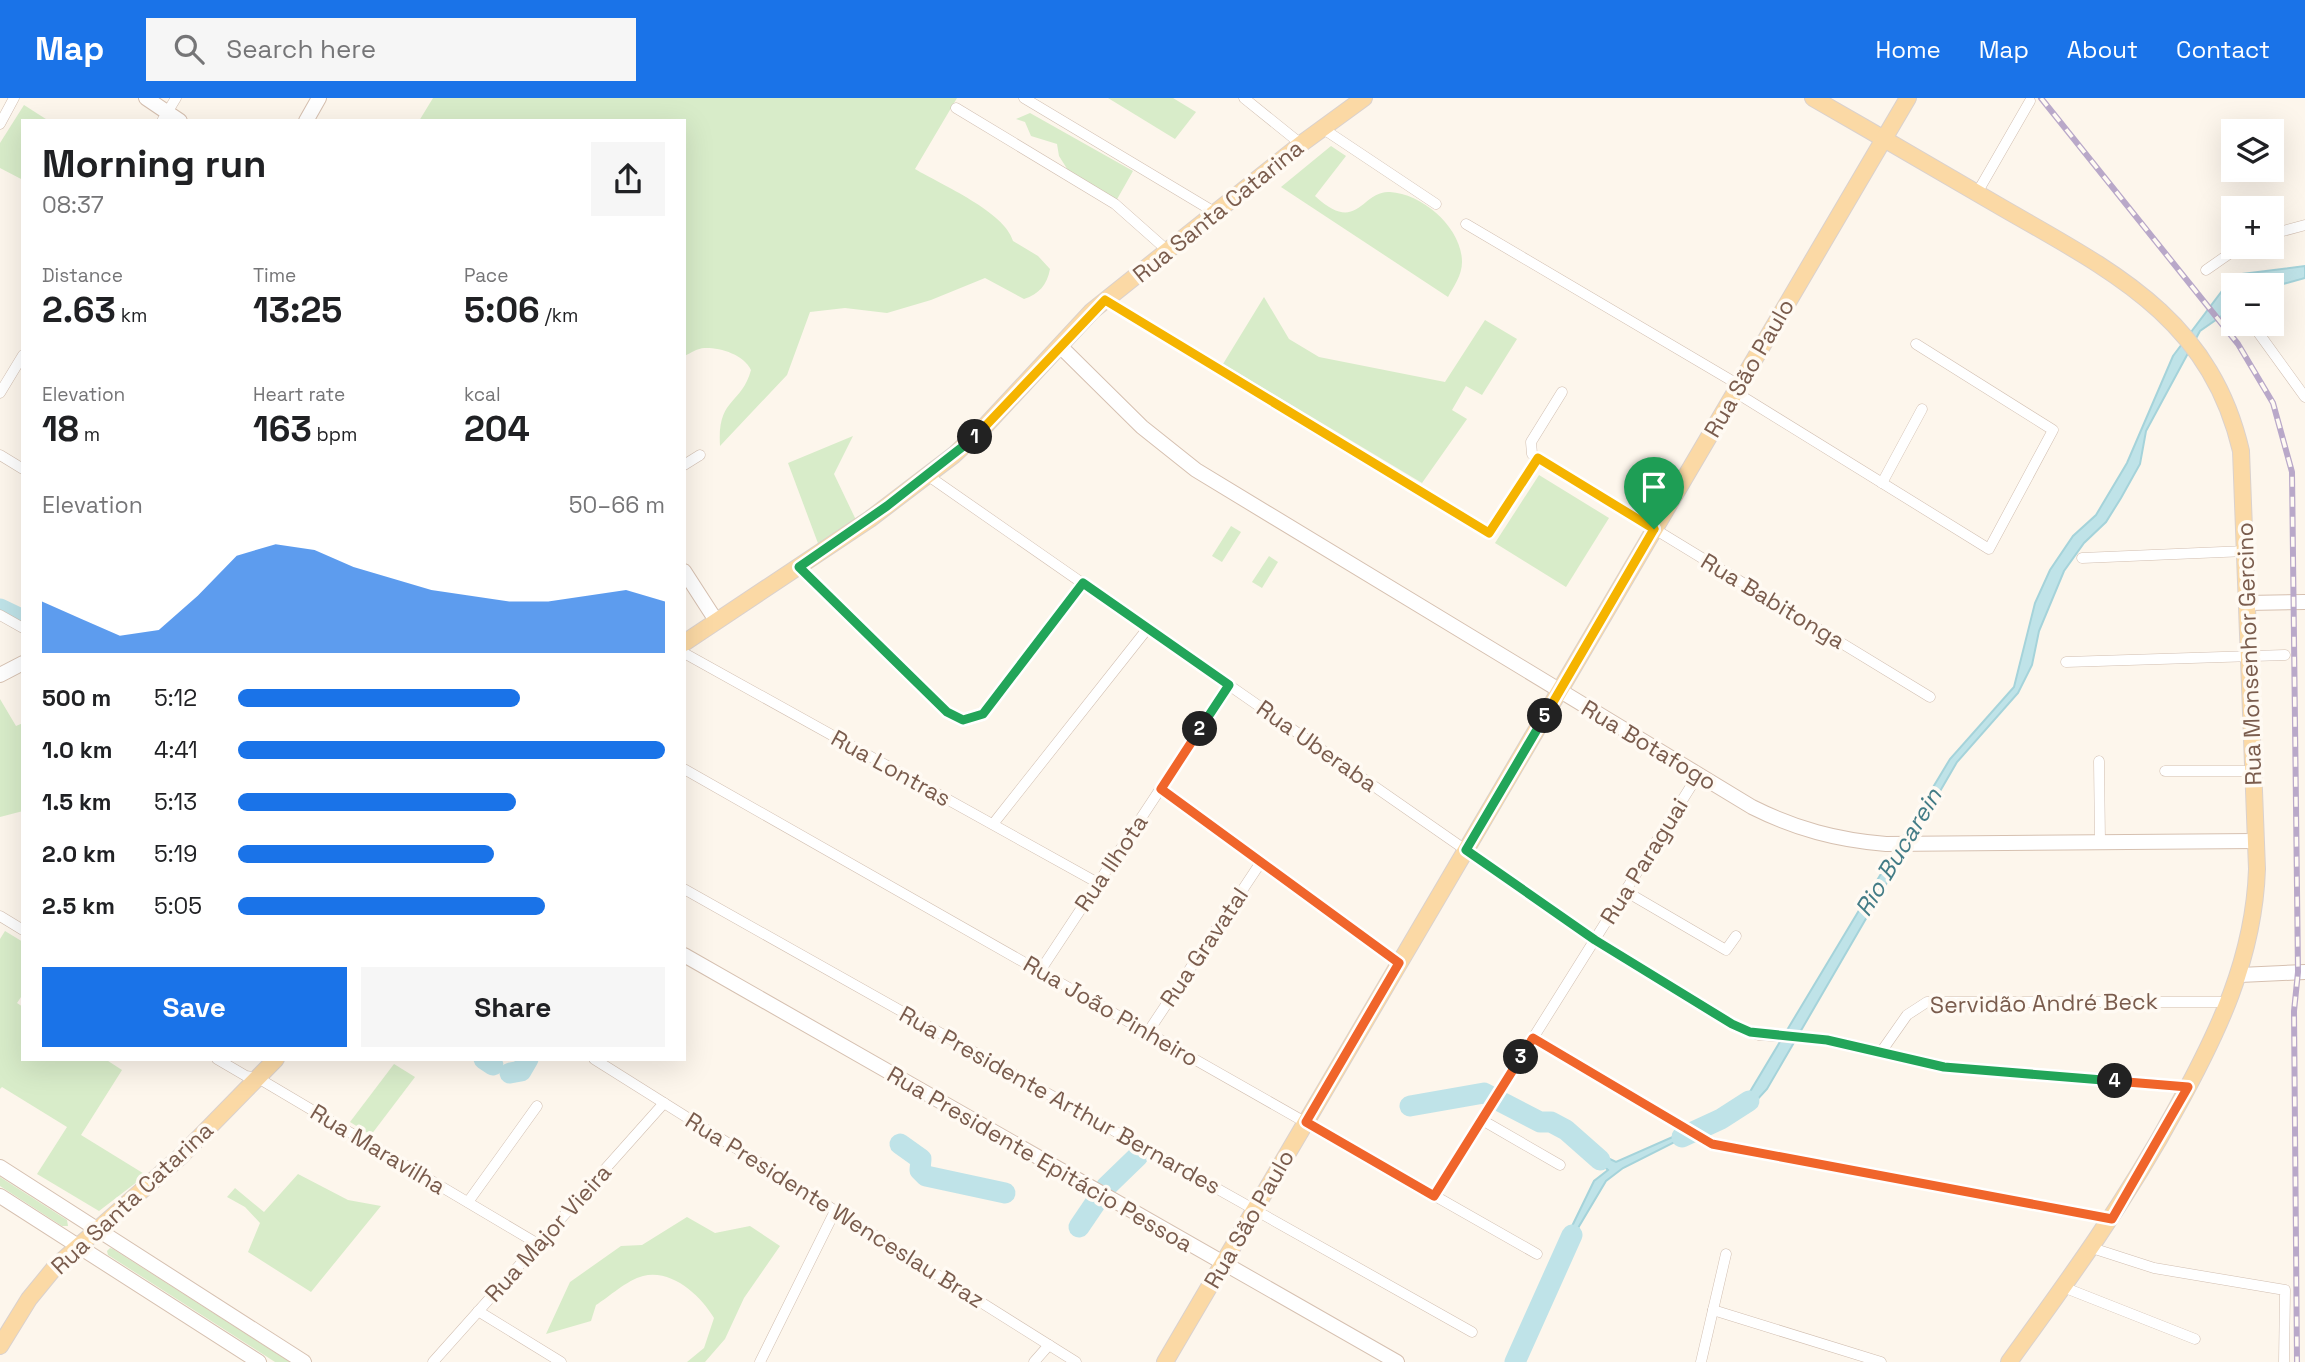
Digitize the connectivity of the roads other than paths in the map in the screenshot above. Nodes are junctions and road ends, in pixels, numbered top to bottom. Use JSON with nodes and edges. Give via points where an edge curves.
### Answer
{"nodes":[{"id":1,"x":14,"y":98,"type":"edge"},
{"id":2,"x":146,"y":98,"type":"edge"},
{"id":3,"x":176,"y":98,"type":"edge"},
{"id":4,"x":319,"y":98,"type":"edge"},
{"id":5,"x":1024,"y":98,"type":"edge"},
{"id":6,"x":1244,"y":98,"type":"edge"},
{"id":7,"x":1364,"y":98,"type":"edge"},
{"id":8,"x":1813,"y":98,"type":"edge"},
{"id":9,"x":1908,"y":98,"type":"edge"},
{"id":10,"x":2029,"y":101,"type":"dead end"},
{"id":11,"x":956,"y":108,"type":"dead end"},
{"id":12,"x":165,"y":116,"type":"edge"},
{"id":13,"x":307,"y":119,"type":"edge"},
{"id":14,"x":0,"y":124,"type":"edge"},
{"id":15,"x":1322,"y":128,"type":"junction"},
{"id":16,"x":1884,"y":139,"type":"junction"},
{"id":17,"x":1301,"y":144,"type":"junction"},
{"id":18,"x":1977,"y":193,"type":"junction"},
{"id":19,"x":1436,"y":204,"type":"dead end"},
{"id":20,"x":1216,"y":213,"type":"junction"},
{"id":21,"x":1466,"y":224,"type":"dead end"},
{"id":22,"x":2305,"y":225,"type":"edge"},
{"id":23,"x":2284,"y":231,"type":"edge"},
{"id":24,"x":1168,"y":251,"type":"junction"},
{"id":25,"x":2222,"y":259,"type":"edge"},
{"id":26,"x":2206,"y":270,"type":"dead end"},
{"id":27,"x":1105,"y":300,"type":"junction"},
{"id":28,"x":2261,"y":336,"type":"edge"},
{"id":29,"x":1916,"y":344,"type":"dead end"},
{"id":30,"x":1060,"y":346,"type":"junction"},
{"id":31,"x":21,"y":358,"type":"edge"},
{"id":32,"x":1737,"y":389,"type":"junction"},
{"id":33,"x":1562,"y":392,"type":"dead end"},
{"id":34,"x":0,"y":393,"type":"edge"},
{"id":35,"x":2305,"y":397,"type":"edge"},
{"id":36,"x":1922,"y":409,"type":"dead end"},
{"id":37,"x":0,"y":455,"type":"edge"},
{"id":38,"x":700,"y":455,"type":"dead end"},
{"id":39,"x":1538,"y":458,"type":"junction"},
{"id":40,"x":686,"y":464,"type":"edge"},
{"id":41,"x":21,"y":468,"type":"edge"},
{"id":42,"x":928,"y":475,"type":"junction"},
{"id":43,"x":1882,"y":483,"type":"junction"},
{"id":44,"x":1654,"y":529,"type":"junction"},
{"id":45,"x":2246,"y":551,"type":"junction"},
{"id":46,"x":2082,"y":558,"type":"dead end"},
{"id":47,"x":799,"y":567,"type":"junction"},
{"id":48,"x":686,"y":574,"type":"edge"},
{"id":49,"x":1083,"y":583,"type":"junction"},
{"id":50,"x":2305,"y":602,"type":"edge"},
{"id":51,"x":2247,"y":603,"type":"junction"},
{"id":52,"x":0,"y":615,"type":"edge"},
{"id":53,"x":715,"y":619,"type":"junction"},
{"id":54,"x":21,"y":627,"type":"edge"},
{"id":55,"x":1148,"y":628,"type":"junction"},
{"id":56,"x":686,"y":641,"type":"edge"},
{"id":57,"x":686,"y":654,"type":"edge"},
{"id":58,"x":2285,"y":655,"type":"dead end"},
{"id":59,"x":2249,"y":656,"type":"junction"},
{"id":60,"x":2066,"y":662,"type":"dead end"},
{"id":61,"x":21,"y":664,"type":"edge"},
{"id":62,"x":0,"y":676,"type":"edge"},
{"id":63,"x":1229,"y":685,"type":"junction"},
{"id":64,"x":1559,"y":691,"type":"junction"},
{"id":65,"x":1930,"y":697,"type":"dead end"},
{"id":66,"x":2099,"y":761,"type":"dead end"},
{"id":67,"x":686,"y":770,"type":"edge"},
{"id":68,"x":2165,"y":771,"type":"dead end"},
{"id":69,"x":2253,"y":771,"type":"junction"},
{"id":70,"x":1698,"y":775,"type":"junction"},
{"id":71,"x":1161,"y":789,"type":"junction"},
{"id":72,"x":993,"y":824,"type":"junction"},
{"id":73,"x":2256,"y":841,"type":"junction"},
{"id":74,"x":2100,"y":842,"type":"junction"},
{"id":75,"x":1466,"y":850,"type":"junction"},
{"id":76,"x":1261,"y":862,"type":"junction"},
{"id":77,"x":1098,"y":883,"type":"junction"},
{"id":78,"x":686,"y":890,"type":"edge"},
{"id":79,"x":1625,"y":891,"type":"junction"},
{"id":80,"x":0,"y":916,"type":"edge"},
{"id":81,"x":21,"y":929,"type":"edge"},
{"id":82,"x":1736,"y":936,"type":"dead end"},
{"id":83,"x":1595,"y":940,"type":"junction"},
{"id":84,"x":686,"y":956,"type":"edge"},
{"id":85,"x":1399,"y":963,"type":"junction"},
{"id":86,"x":1040,"y":971,"type":"junction"},
{"id":87,"x":2305,"y":972,"type":"edge"},
{"id":88,"x":2240,"y":975,"type":"junction"},
{"id":89,"x":2230,"y":1002,"type":"junction"},
{"id":90,"x":1148,"y":1032,"type":"junction"},
{"id":91,"x":1533,"y":1038,"type":"junction"},
{"id":92,"x":1881,"y":1052,"type":"junction"},
{"id":93,"x":220,"y":1061,"type":"edge"},
{"id":94,"x":274,"y":1061,"type":"edge"},
{"id":95,"x":597,"y":1061,"type":"edge"},
{"id":96,"x":258,"y":1078,"type":"junction"},
{"id":97,"x":2188,"y":1087,"type":"junction"},
{"id":98,"x":664,"y":1103,"type":"junction"},
{"id":99,"x":537,"y":1107,"type":"dead end"},
{"id":100,"x":1482,"y":1120,"type":"junction"},
{"id":101,"x":1306,"y":1122,"type":"junction"},
{"id":102,"x":1560,"y":1165,"type":"dead end"},
{"id":103,"x":0,"y":1167,"type":"edge"},
{"id":104,"x":0,"y":1196,"type":"edge"},
{"id":105,"x":1434,"y":1196,"type":"junction"},
{"id":106,"x":468,"y":1202,"type":"junction"},
{"id":107,"x":1254,"y":1210,"type":"junction"},
{"id":108,"x":835,"y":1211,"type":"junction"},
{"id":109,"x":2112,"y":1219,"type":"junction"},
{"id":110,"x":96,"y":1229,"type":"junction"},
{"id":111,"x":538,"y":1244,"type":"junction"},
{"id":112,"x":77,"y":1245,"type":"junction"},
{"id":113,"x":2092,"y":1248,"type":"junction"},
{"id":114,"x":1537,"y":1254,"type":"dead end"},
{"id":115,"x":1726,"y":1254,"type":"dead end"},
{"id":116,"x":1223,"y":1263,"type":"junction"},
{"id":117,"x":2063,"y":1287,"type":"junction"},
{"id":118,"x":1713,"y":1310,"type":"junction"},
{"id":119,"x":478,"y":1311,"type":"junction"},
{"id":120,"x":1472,"y":1332,"type":"dead end"},
{"id":121,"x":2195,"y":1339,"type":"dead end"},
{"id":122,"x":1049,"y":1345,"type":"junction"},
{"id":123,"x":0,"y":1346,"type":"edge"},
{"id":124,"x":259,"y":1362,"type":"edge"},
{"id":125,"x":304,"y":1362,"type":"edge"},
{"id":126,"x":433,"y":1362,"type":"edge"},
{"id":127,"x":561,"y":1362,"type":"edge"},
{"id":128,"x":760,"y":1362,"type":"edge"},
{"id":129,"x":1034,"y":1362,"type":"edge"},
{"id":130,"x":1076,"y":1362,"type":"edge"},
{"id":131,"x":1165,"y":1362,"type":"edge"},
{"id":132,"x":1397,"y":1362,"type":"edge"},
{"id":133,"x":1701,"y":1362,"type":"edge"},
{"id":134,"x":1881,"y":1362,"type":"edge"},
{"id":135,"x":2009,"y":1362,"type":"edge"},
{"id":136,"x":2284,"y":1362,"type":"edge"}],
"edges":[{"from":1,"to":14,"type":"street"},
{"from":2,"to":12,"type":"street"},
{"from":3,"to":12,"type":"street"},
{"from":4,"to":13,"type":"street"},
{"from":5,"to":20,"type":"street"},
{"from":6,"to":17,"type":"street"},
{"from":7,"to":15,"type":"main road","name":"Rua Santa Catarina"},
{"from":8,"to":16,"type":"main road","name":"Rua Monsenhor Gercino"},
{"from":9,"to":16,"type":"main road","name":"Rua São Paulo"},
{"from":10,"to":18,"type":"street"},
{"from":11,"to":24,"type":"street","via":[[1115,204]]},
{"from":15,"to":17,"type":"main road","name":"Rua Santa Catarina"},
{"from":15,"to":19,"type":"street"},
{"from":16,"to":18,"type":"main road","name":"Rua Monsenhor Gercino"},
{"from":16,"to":32,"type":"main road","name":"Rua São Paulo"},
{"from":17,"to":20,"type":"main road","name":"Rua Santa Catarina"},
{"from":18,"to":45,"type":"main road","name":"Rua Monsenhor Gercino","via":[[2130,284],[2182,330],[2221,390],[2236,429]]},
{"from":20,"to":24,"type":"main road","name":"Rua Santa Catarina"},
{"from":21,"to":32,"type":"street"},
{"from":22,"to":23,"type":"street"},
{"from":24,"to":27,"type":"main road","name":"Rua Santa Catarina"},
{"from":25,"to":26,"type":"street"},
{"from":27,"to":30,"type":"main road","name":"Rua Santa Catarina"},
{"from":27,"to":39,"type":"street","via":[[1489,533]]},
{"from":28,"to":35,"type":"street"},
{"from":29,"to":43,"type":"street","via":[[2053,429],[1989,550]]},
{"from":30,"to":42,"type":"main road","name":"Rua Santa Catarina","via":[[975,437]]},
{"from":30,"to":64,"type":"street","name":"Rua Botafogo","via":[[1180,459]]},
{"from":31,"to":34,"type":"street"},
{"from":32,"to":43,"type":"street"},
{"from":32,"to":44,"type":"main road","name":"Rua São Paulo"},
{"from":33,"to":39,"type":"street","via":[[1531,442],[1532,454]]},
{"from":36,"to":43,"type":"street"},
{"from":37,"to":41,"type":"street"},
{"from":38,"to":40,"type":"street"},
{"from":39,"to":44,"type":"street","name":"Rua Babitonga"},
{"from":42,"to":47,"type":"main road","name":"Rua Santa Catarina"},
{"from":42,"to":49,"type":"street","name":"Rua Uberaba"},
{"from":44,"to":64,"type":"main road","name":"Rua São Paulo"},
{"from":44,"to":65,"type":"street","name":"Rua Babitonga"},
{"from":45,"to":46,"type":"street"},
{"from":45,"to":51,"type":"main road","name":"Rua Monsenhor Gercino"},
{"from":47,"to":49,"type":"street","via":[[947,712],[963,720],[983,714]]},
{"from":47,"to":53,"type":"main road","name":"Rua Santa Catarina"},
{"from":48,"to":53,"type":"street"},
{"from":49,"to":55,"type":"street","name":"Rua Uberaba"},
{"from":50,"to":51,"type":"street"},
{"from":51,"to":59,"type":"main road","name":"Rua Monsenhor Gercino"},
{"from":52,"to":54,"type":"street"},
{"from":53,"to":56,"type":"main road","name":"Rua Santa Catarina"},
{"from":55,"to":63,"type":"street","name":"Rua Uberaba"},
{"from":55,"to":72,"type":"street"},
{"from":57,"to":72,"type":"street","name":"Rua Lontras"},
{"from":58,"to":59,"type":"street"},
{"from":59,"to":60,"type":"street"},
{"from":59,"to":69,"type":"main road","name":"Rua Monsenhor Gercino"},
{"from":61,"to":62,"type":"street"},
{"from":63,"to":71,"type":"street","name":"Rua Ilhota"},
{"from":63,"to":75,"type":"street","name":"Rua Uberaba"},
{"from":64,"to":70,"type":"street","name":"Rua Botafogo"},
{"from":64,"to":75,"type":"main road","name":"Rua São Paulo"},
{"from":66,"to":74,"type":"street"},
{"from":67,"to":86,"type":"street","name":"Rua João Pinheiro"},
{"from":68,"to":69,"type":"street"},
{"from":69,"to":73,"type":"main road","name":"Rua Monsenhor Gercino"},
{"from":70,"to":74,"type":"street","name":"Rua Botafogo","via":[[1786,824],[1847,841]]},
{"from":70,"to":79,"type":"street","name":"Rua Paraguai"},
{"from":71,"to":76,"type":"street"},
{"from":71,"to":77,"type":"street","name":"Rua Ilhota"},
{"from":72,"to":77,"type":"street","name":"Rua Lontras"},
{"from":73,"to":74,"type":"street","name":"Rua Botafogo"},
{"from":73,"to":88,"type":"main road","name":"Rua Monsenhor Gercino","via":[[2254,911]]},
{"from":75,"to":83,"type":"street","name":"Rua Uberaba"},
{"from":75,"to":85,"type":"main road","name":"Rua São Paulo"},
{"from":76,"to":85,"type":"street"},
{"from":76,"to":90,"type":"street","name":"Rua Gravatal"},
{"from":77,"to":86,"type":"street","name":"Rua Ilhota"},
{"from":78,"to":107,"type":"street","name":"Rua Presidente Arthur Bernardes"},
{"from":79,"to":82,"type":"street","via":[[1726,950]]},
{"from":79,"to":83,"type":"street","name":"Rua Paraguai"},
{"from":80,"to":81,"type":"street"},
{"from":83,"to":91,"type":"street","name":"Rua Paraguai"},
{"from":83,"to":92,"type":"street","name":"Rua Uberaba","via":[[1750,1032]]},
{"from":84,"to":116,"type":"street","name":"Rua Presidente Epitácio Pessoa"},
{"from":85,"to":101,"type":"main road","name":"Rua São Paulo"},
{"from":86,"to":90,"type":"street","name":"Rua João Pinheiro"},
{"from":87,"to":88,"type":"street"},
{"from":88,"to":89,"type":"main road","name":"Rua Monsenhor Gercino"},
{"from":89,"to":92,"type":"street","name":"Servidão André Beck","via":[[1927,1002],[1908,1015]]},
{"from":89,"to":97,"type":"main road","name":"Rua Monsenhor Gercino"},
{"from":90,"to":101,"type":"street","name":"Rua João Pinheiro"},
{"from":91,"to":100,"type":"street","name":"Rua Paraguai"},
{"from":91,"to":109,"type":"street","via":[[1676,1125],[1724,1147]]},
{"from":92,"to":97,"type":"street","name":"Rua Uberaba","via":[[1944,1067]]},
{"from":93,"to":96,"type":"street","name":"Rua Maravilha"},
{"from":94,"to":96,"type":"main road","name":"Rua Santa Catarina"},
{"from":95,"to":98,"type":"street","name":"Rua Presidente Wenceslau Braz"},
{"from":96,"to":106,"type":"street","name":"Rua Maravilha"},
{"from":96,"to":110,"type":"main road","name":"Rua Santa Catarina","via":[[181,1156]]},
{"from":97,"to":109,"type":"main road","name":"Rua Monsenhor Gercino"},
{"from":98,"to":108,"type":"street","name":"Rua Presidente Wenceslau Braz"},
{"from":98,"to":111,"type":"street","name":"Rua Major Vieira"},
{"from":99,"to":106,"type":"street"},
{"from":100,"to":102,"type":"street"},
{"from":100,"to":105,"type":"street","name":"Rua Paraguai"},
{"from":101,"to":105,"type":"street","name":"Rua João Pinheiro"},
{"from":101,"to":107,"type":"main road","name":"Rua São Paulo"},
{"from":103,"to":110,"type":"street"},
{"from":104,"to":112,"type":"street"},
{"from":105,"to":114,"type":"street","name":"Rua João Pinheiro"},
{"from":106,"to":111,"type":"street","name":"Rua Maravilha"},
{"from":107,"to":116,"type":"main road","name":"Rua São Paulo"},
{"from":107,"to":120,"type":"street","name":"Rua Presidente Arthur Bernardes"},
{"from":108,"to":122,"type":"street","name":"Rua Presidente Wenceslau Braz"},
{"from":108,"to":128,"type":"street"},
{"from":109,"to":113,"type":"main road","name":"Rua Monsenhor Gercino"},
{"from":110,"to":112,"type":"main road","name":"Rua Santa Catarina"},
{"from":110,"to":125,"type":"street"},
{"from":111,"to":119,"type":"street","name":"Rua Major Vieira"},
{"from":112,"to":123,"type":"main road","name":"Rua Santa Catarina","via":[[44,1280]]},
{"from":112,"to":124,"type":"street"},
{"from":113,"to":117,"type":"main road","name":"Rua Monsenhor Gercino"},
{"from":113,"to":136,"type":"street","via":[[2173,1272],[2285,1290]]},
{"from":115,"to":118,"type":"street"},
{"from":116,"to":131,"type":"main road","name":"Rua São Paulo"},
{"from":116,"to":132,"type":"street","name":"Rua Presidente Epitácio Pessoa"},
{"from":117,"to":121,"type":"street"},
{"from":117,"to":135,"type":"main road","name":"Rua Monsenhor Gercino"},
{"from":118,"to":133,"type":"street"},
{"from":118,"to":134,"type":"street"},
{"from":119,"to":126,"type":"street","name":"Rua Major Vieira"},
{"from":119,"to":127,"type":"street"},
{"from":122,"to":129,"type":"street"},
{"from":122,"to":130,"type":"street","name":"Rua Presidente Wenceslau Braz"}]}
